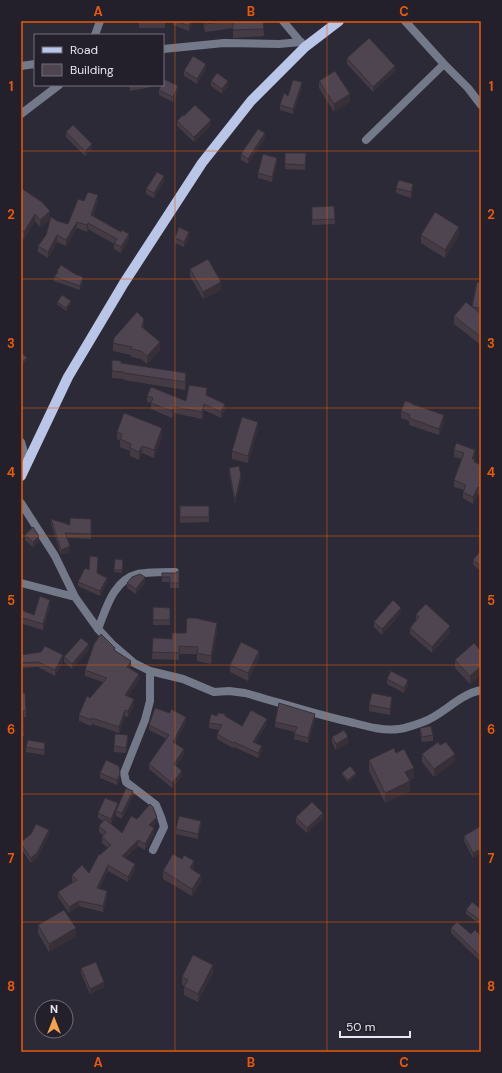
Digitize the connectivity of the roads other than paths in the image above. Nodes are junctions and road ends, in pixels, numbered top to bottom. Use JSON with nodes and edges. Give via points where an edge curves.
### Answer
{"nodes":[{"id":1,"x":100,"y":21,"type":"edge"},
{"id":2,"x":283,"y":21,"type":"edge"},
{"id":3,"x":339,"y":21,"type":"edge"},
{"id":4,"x":405,"y":21,"type":"edge"},
{"id":5,"x":95,"y":34,"type":"edge"},
{"id":6,"x":303,"y":44,"type":"junction"},
{"id":7,"x":164,"y":49,"type":"edge"},
{"id":8,"x":34,"y":64,"type":"edge"},
{"id":9,"x":444,"y":64,"type":"junction"},
{"id":10,"x":21,"y":66,"type":"edge"},
{"id":11,"x":58,"y":86,"type":"edge"},
{"id":12,"x":481,"y":105,"type":"edge"},
{"id":13,"x":21,"y":114,"type":"edge"},
{"id":14,"x":366,"y":140,"type":"dead end"},
{"id":15,"x":21,"y":442,"type":"edge"},
{"id":16,"x":23,"y":468,"type":"edge"},
{"id":17,"x":21,"y":503,"type":"edge"},
{"id":18,"x":175,"y":572,"type":"edge"},
{"id":19,"x":21,"y":583,"type":"edge"},
{"id":20,"x":75,"y":597,"type":"junction"},
{"id":21,"x":98,"y":630,"type":"junction"},
{"id":22,"x":150,"y":671,"type":"junction"},
{"id":23,"x":481,"y":690,"type":"edge"},
{"id":24,"x":153,"y":850,"type":"dead end"}],
"edges":[{"from":1,"to":5,"type":"street"},
{"from":2,"to":6,"type":"street"},
{"from":3,"to":6,"type":"main road"},
{"from":4,"to":9,"type":"street"},
{"from":6,"to":7,"type":"street","via":[[224,43]]},
{"from":6,"to":16,"type":"main road","via":[[251,101],[202,163],[124,283],[68,377]]},
{"from":8,"to":10,"type":"street"},
{"from":9,"to":12,"type":"street"},
{"from":9,"to":14,"type":"street"},
{"from":11,"to":13,"type":"street"},
{"from":15,"to":16,"type":"street"},
{"from":17,"to":20,"type":"street","via":[[55,556]]},
{"from":18,"to":21,"type":"street","via":[[138,574],[127,579],[114,592]]},
{"from":19,"to":20,"type":"street"},
{"from":20,"to":21,"type":"street"},
{"from":21,"to":22,"type":"street","via":[[134,663]]},
{"from":22,"to":23,"type":"street","via":[[183,679],[214,692],[245,693],[376,728],[398,729],[424,722],[456,701]]},
{"from":22,"to":24,"type":"street","via":[[150,701],[124,773],[126,782],[156,805],[161,817],[164,827]]}]}
